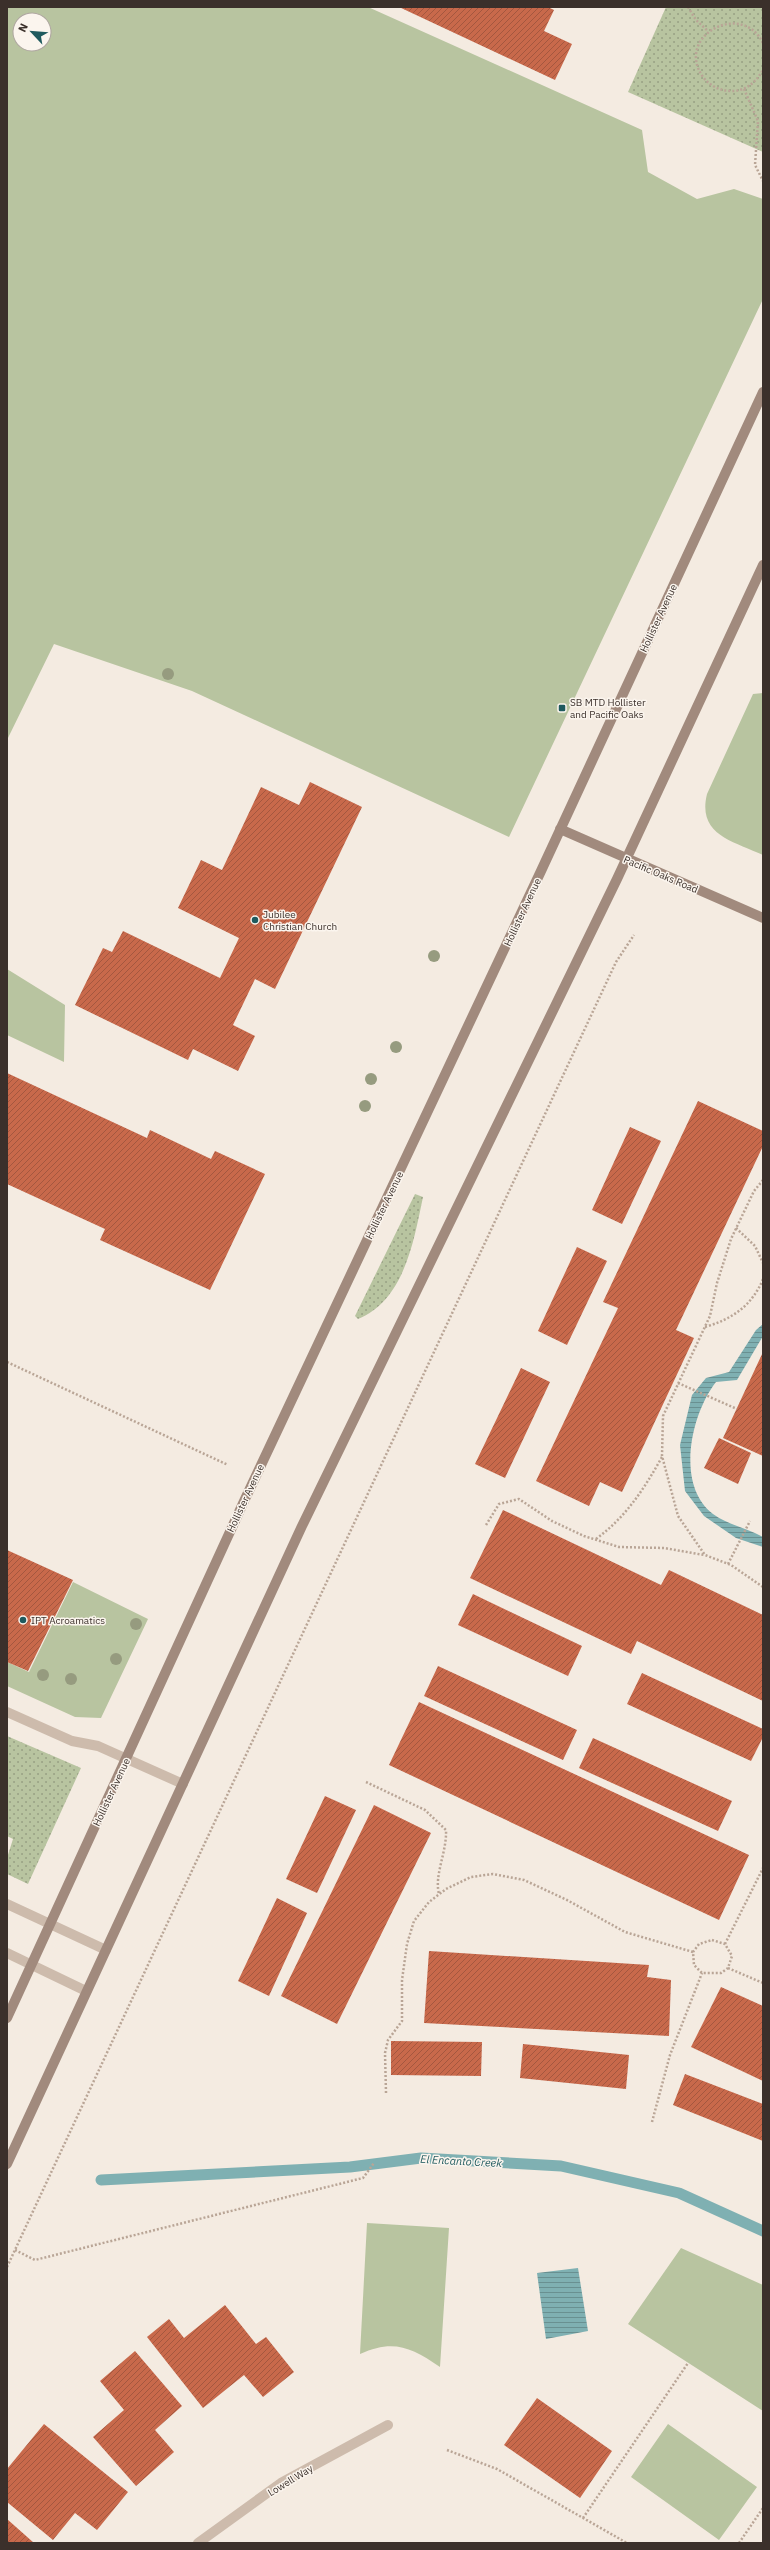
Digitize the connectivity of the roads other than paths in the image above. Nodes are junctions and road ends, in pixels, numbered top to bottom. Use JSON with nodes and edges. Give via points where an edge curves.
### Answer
{"nodes":[{"id":1,"x":763,"y":392,"type":"edge"},
{"id":2,"x":763,"y":565,"type":"edge"},
{"id":3,"x":560,"y":829,"type":"junction"},
{"id":4,"x":626,"y":860,"type":"junction"},
{"id":5,"x":763,"y":918,"type":"edge"},
{"id":6,"x":7,"y":1712,"type":"edge"},
{"id":7,"x":126,"y":1758,"type":"junction"},
{"id":8,"x":183,"y":1784,"type":"junction"},
{"id":9,"x":7,"y":1904,"type":"edge"},
{"id":10,"x":50,"y":1924,"type":"junction"},
{"id":11,"x":106,"y":1950,"type":"junction"},
{"id":12,"x":7,"y":1954,"type":"edge"},
{"id":13,"x":32,"y":1965,"type":"junction"},
{"id":14,"x":86,"y":1991,"type":"junction"},
{"id":15,"x":7,"y":2018,"type":"edge"},
{"id":16,"x":7,"y":2164,"type":"edge"},
{"id":17,"x":388,"y":2425,"type":"dead end"},
{"id":18,"x":198,"y":2543,"type":"edge"}],
"edges":[{"from":1,"to":3,"type":"main road","name":"Hollister Avenue"},
{"from":2,"to":4,"type":"main road"},
{"from":3,"to":4,"type":"main road","name":"Pacific Oaks Road"},
{"from":3,"to":7,"type":"main road","name":"Hollister Avenue","via":[[248,1492]]},
{"from":4,"to":5,"type":"main road","name":"Pacific Oaks Road"},
{"from":4,"to":8,"type":"main road","via":[[354,1416]]},
{"from":6,"to":7,"type":"street","via":[[72,1740],[98,1746]]},
{"from":7,"to":8,"type":"street"},
{"from":7,"to":10,"type":"main road","name":"Hollister Avenue"},
{"from":8,"to":11,"type":"main road"},
{"from":9,"to":10,"type":"street"},
{"from":10,"to":11,"type":"street"},
{"from":10,"to":13,"type":"main road","name":"Hollister Avenue"},
{"from":11,"to":14,"type":"main road"},
{"from":12,"to":13,"type":"street"},
{"from":13,"to":14,"type":"street"},
{"from":13,"to":15,"type":"main road","name":"Hollister Avenue"},
{"from":14,"to":16,"type":"main road"},
{"from":17,"to":18,"type":"street","name":"Lowell Way","via":[[281,2483]]}]}
